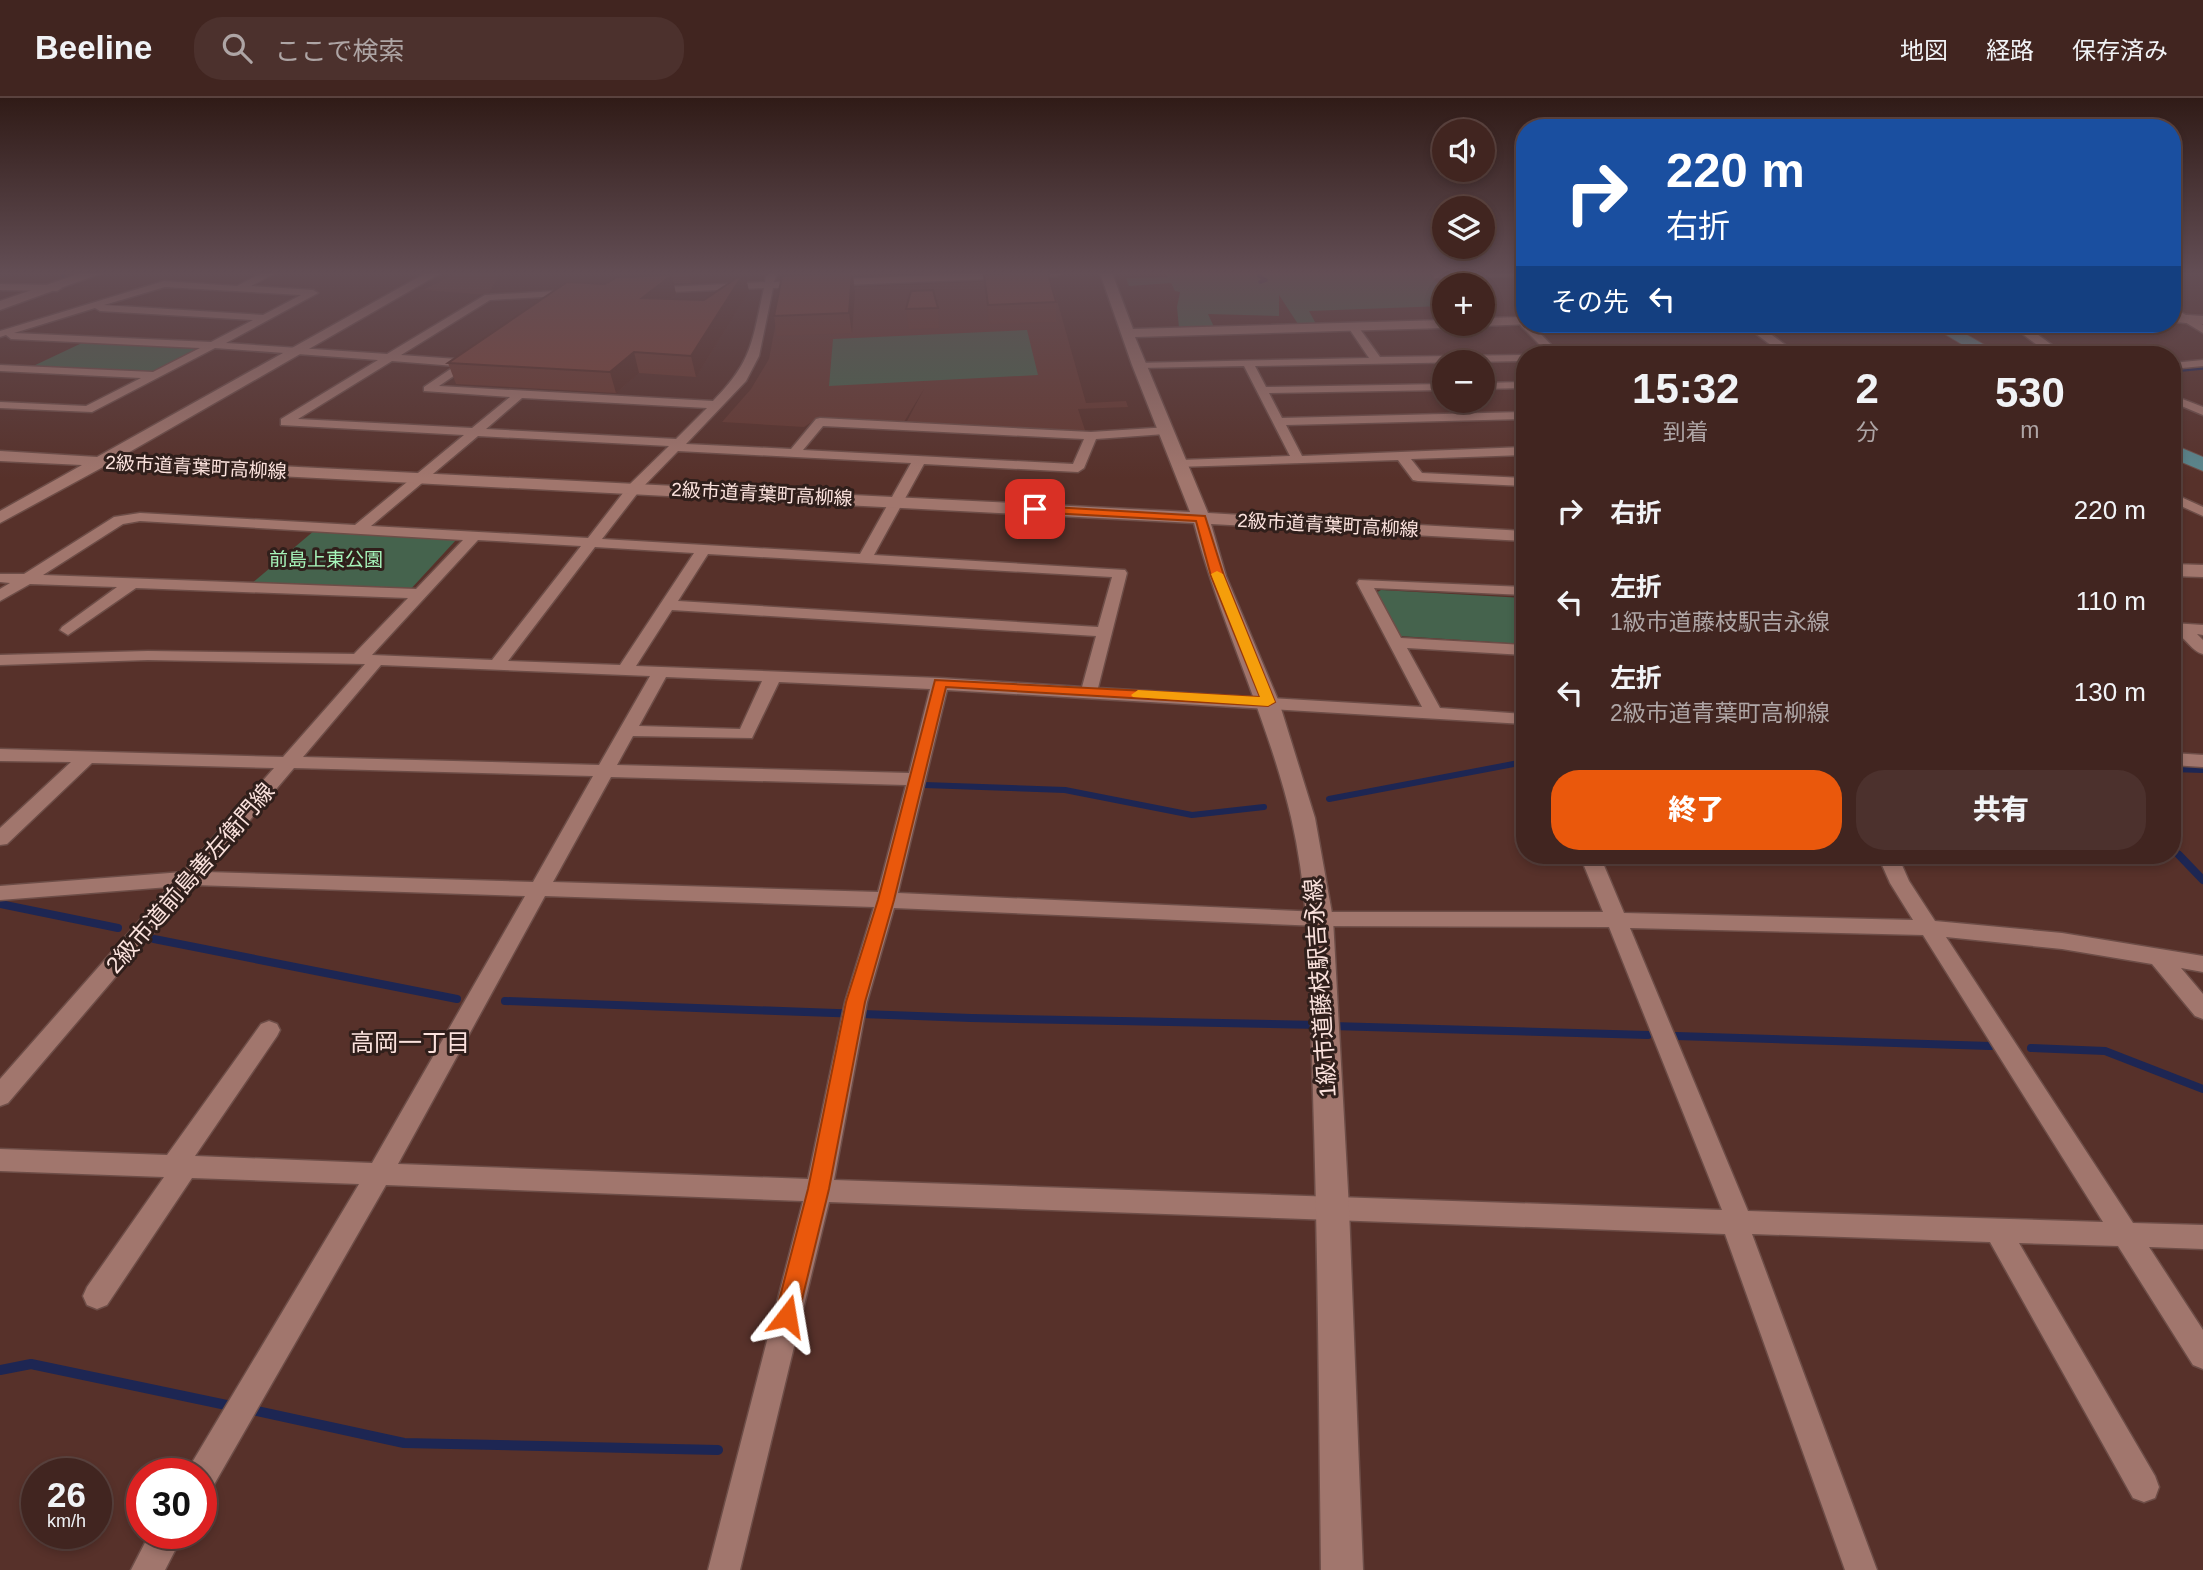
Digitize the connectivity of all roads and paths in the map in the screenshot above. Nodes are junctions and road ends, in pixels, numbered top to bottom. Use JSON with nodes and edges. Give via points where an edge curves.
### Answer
{"nodes":[{"id":1,"x":143,"y":342,"type":"edge"},
{"id":2,"x":220,"y":342,"type":"edge"},
{"id":3,"x":314,"y":342,"type":"edge"},
{"id":4,"x":416,"y":342,"type":"edge"},
{"id":5,"x":757,"y":342,"type":"edge"},
{"id":6,"x":1130,"y":342,"type":"edge"},
{"id":7,"x":1363,"y":342,"type":"edge"},
{"id":8,"x":214,"y":345,"type":"junction"},
{"id":9,"x":298,"y":351,"type":"junction"},
{"id":10,"x":475,"y":356,"type":"edge"},
{"id":11,"x":390,"y":358,"type":"junction"},
{"id":12,"x":1516,"y":358,"type":"edge"},
{"id":13,"x":1376,"y":360,"type":"junction"},
{"id":14,"x":464,"y":363,"type":"junction"},
{"id":15,"x":1248,"y":363,"type":"junction"},
{"id":16,"x":2203,"y":363,"type":"edge"},
{"id":17,"x":1139,"y":365,"type":"junction"},
{"id":18,"x":2181,"y":365,"type":"edge"},
{"id":19,"x":0,"y":368,"type":"edge"},
{"id":20,"x":156,"y":375,"type":"junction"},
{"id":21,"x":1516,"y":385,"type":"edge"},
{"id":22,"x":1495,"y":386,"type":"edge"},
{"id":23,"x":1432,"y":387,"type":"edge"},
{"id":24,"x":1263,"y":390,"type":"junction"},
{"id":25,"x":518,"y":396,"type":"junction"},
{"id":26,"x":2181,"y":402,"type":"edge"},
{"id":27,"x":0,"y":405,"type":"edge"},
{"id":28,"x":715,"y":405,"type":"junction"},
{"id":29,"x":2203,"y":411,"type":"edge"},
{"id":30,"x":1516,"y":416,"type":"edge"},
{"id":31,"x":1280,"y":422,"type":"junction"},
{"id":32,"x":1165,"y":430,"type":"junction"},
{"id":33,"x":474,"y":434,"type":"junction"},
{"id":34,"x":1091,"y":436,"type":"junction"},
{"id":35,"x":678,"y":445,"type":"junction"},
{"id":36,"x":1516,"y":450,"type":"edge"},
{"id":37,"x":795,"y":453,"type":"junction"},
{"id":38,"x":1400,"y":454,"type":"junction"},
{"id":39,"x":2181,"y":455,"type":"edge"},
{"id":40,"x":0,"y":456,"type":"edge"},
{"id":41,"x":1297,"y":458,"type":"junction"},
{"id":42,"x":920,"y":459,"type":"junction"},
{"id":43,"x":101,"y":461,"type":"junction"},
{"id":44,"x":1180,"y":464,"type":"junction"},
{"id":45,"x":2203,"y":465,"type":"edge"},
{"id":46,"x":417,"y":480,"type":"junction"},
{"id":47,"x":1516,"y":482,"type":"edge"},
{"id":48,"x":635,"y":487,"type":"junction"},
{"id":49,"x":897,"y":502,"type":"junction"},
{"id":50,"x":2181,"y":502,"type":"edge"},
{"id":51,"x":2181,"y":513,"type":"edge"},
{"id":52,"x":2203,"y":514,"type":"edge"},
{"id":53,"x":0,"y":518,"type":"edge"},
{"id":54,"x":1201,"y":518,"type":"junction"},
{"id":55,"x":360,"y":528,"type":"junction"},
{"id":56,"x":475,"y":535,"type":"junction"},
{"id":57,"x":1516,"y":536,"type":"edge"},
{"id":58,"x":592,"y":542,"type":"junction"},
{"id":59,"x":704,"y":548,"type":"junction"},
{"id":60,"x":865,"y":558,"type":"junction"},
{"id":61,"x":2181,"y":570,"type":"edge"},
{"id":62,"x":2203,"y":571,"type":"edge"},
{"id":63,"x":0,"y":578,"type":"edge"},
{"id":64,"x":27,"y":579,"type":"junction"},
{"id":65,"x":131,"y":584,"type":"junction"},
{"id":66,"x":1516,"y":591,"type":"edge"},
{"id":67,"x":421,"y":594,"type":"junction"},
{"id":68,"x":0,"y":596,"type":"edge"},
{"id":69,"x":666,"y":605,"type":"junction"},
{"id":70,"x":2181,"y":628,"type":"edge"},
{"id":71,"x":68,"y":630,"type":"dead end"},
{"id":72,"x":2203,"y":630,"type":"edge"},
{"id":73,"x":2181,"y":631,"type":"edge"},
{"id":74,"x":1105,"y":632,"type":"junction"},
{"id":75,"x":1394,"y":642,"type":"junction"},
{"id":76,"x":2203,"y":649,"type":"edge"},
{"id":77,"x":1516,"y":650,"type":"edge"},
{"id":78,"x":20,"y":659,"type":"junction"},
{"id":79,"x":359,"y":659,"type":"junction"},
{"id":80,"x":378,"y":659,"type":"junction"},
{"id":81,"x":0,"y":660,"type":"edge"},
{"id":82,"x":496,"y":665,"type":"junction"},
{"id":83,"x":625,"y":670,"type":"junction"},
{"id":84,"x":661,"y":671,"type":"junction"},
{"id":85,"x":0,"y":672,"type":"edge"},
{"id":86,"x":773,"y":676,"type":"junction"},
{"id":87,"x":940,"y":683,"type":"junction"},
{"id":88,"x":1089,"y":692,"type":"junction"},
{"id":89,"x":1268,"y":702,"type":"junction"},
{"id":90,"x":1434,"y":713,"type":"junction"},
{"id":91,"x":1516,"y":718,"type":"edge"},
{"id":92,"x":628,"y":731,"type":"junction"},
{"id":93,"x":0,"y":755,"type":"edge"},
{"id":94,"x":88,"y":757,"type":"junction"},
{"id":95,"x":2181,"y":760,"type":"edge"},
{"id":96,"x":2203,"y":761,"type":"edge"},
{"id":97,"x":292,"y":762,"type":"junction"},
{"id":98,"x":606,"y":772,"type":"junction"},
{"id":99,"x":916,"y":779,"type":"junction"},
{"id":100,"x":0,"y":839,"type":"edge"},
{"id":101,"x":1593,"y":864,"type":"edge"},
{"id":102,"x":1892,"y":864,"type":"edge"},
{"id":103,"x":189,"y":878,"type":"junction"},
{"id":104,"x":542,"y":888,"type":"junction"},
{"id":105,"x":0,"y":893,"type":"edge"},
{"id":106,"x":886,"y":900,"type":"junction"},
{"id":107,"x":1320,"y":919,"type":"junction"},
{"id":108,"x":1615,"y":920,"type":"junction"},
{"id":109,"x":1929,"y":928,"type":"junction"},
{"id":110,"x":2160,"y":957,"type":"junction"},
{"id":111,"x":2203,"y":964,"type":"edge"},
{"id":112,"x":2203,"y":1010,"type":"edge"},
{"id":113,"x":270,"y":1030,"type":"dead end"},
{"id":114,"x":0,"y":1096,"type":"edge"},
{"id":115,"x":0,"y":1160,"type":"edge"},
{"id":116,"x":180,"y":1166,"type":"junction"},
{"id":117,"x":380,"y":1173,"type":"junction"},
{"id":118,"x":819,"y":1189,"type":"junction"},
{"id":119,"x":1333,"y":1209,"type":"junction"},
{"id":120,"x":1737,"y":1222,"type":"junction"},
{"id":121,"x":1997,"y":1230,"type":"junction"},
{"id":122,"x":2124,"y":1234,"type":"junction"},
{"id":123,"x":2203,"y":1237,"type":"edge"},
{"id":124,"x":97,"y":1296,"type":"dead end"},
{"id":125,"x":2203,"y":1354,"type":"edge"},
{"id":126,"x":212,"y":1458,"type":"edge"},
{"id":127,"x":2144,"y":1487,"type":"dead end"},
{"id":128,"x":159,"y":1549,"type":"edge"},
{"id":129,"x":147,"y":1570,"type":"edge"},
{"id":130,"x":723,"y":1570,"type":"edge"},
{"id":131,"x":1342,"y":1570,"type":"edge"},
{"id":132,"x":1861,"y":1570,"type":"edge"}],
"edges":[{"from":1,"to":8,"type":"street"},
{"from":2,"to":8,"type":"street"},
{"from":3,"to":9,"type":"street"},
{"from":4,"to":11,"type":"street"},
{"from":5,"to":28,"type":"street","via":[[740,381]]},
{"from":6,"to":17,"type":"street","name":"1級市道藤枝駅吉永線"},
{"from":7,"to":13,"type":"street"},
{"from":8,"to":9,"type":"street"},
{"from":8,"to":20,"type":"street"},
{"from":9,"to":11,"type":"street"},
{"from":9,"to":43,"type":"street"},
{"from":10,"to":14,"type":"street"},
{"from":11,"to":14,"type":"street"},
{"from":11,"to":33,"type":"street","via":[[285,422]]},
{"from":12,"to":13,"type":"street"},
{"from":13,"to":15,"type":"street"},
{"from":14,"to":25,"type":"street","via":[[428,390]]},
{"from":15,"to":17,"type":"street"},
{"from":15,"to":24,"type":"street"},
{"from":16,"to":18,"type":"street"},
{"from":17,"to":32,"type":"street","name":"1級市道藤枝駅吉永線"},
{"from":19,"to":20,"type":"street"},
{"from":20,"to":27,"type":"street","via":[[88,410]]},
{"from":21,"to":22,"type":"street"},
{"from":23,"to":24,"type":"street"},
{"from":24,"to":31,"type":"street"},
{"from":25,"to":28,"type":"street"},
{"from":25,"to":33,"type":"street"},
{"from":26,"to":29,"type":"street"},
{"from":28,"to":35,"type":"street"},
{"from":30,"to":31,"type":"street"},
{"from":31,"to":41,"type":"street"},
{"from":32,"to":34,"type":"street"},
{"from":32,"to":44,"type":"street","name":"1級市道藤枝駅吉永線"},
{"from":33,"to":35,"type":"street"},
{"from":33,"to":46,"type":"street"},
{"from":34,"to":37,"type":"street","via":[[820,422]]},
{"from":34,"to":42,"type":"street","via":[[1078,468]]},
{"from":35,"to":37,"type":"street"},
{"from":35,"to":48,"type":"street"},
{"from":36,"to":38,"type":"street"},
{"from":37,"to":42,"type":"street"},
{"from":38,"to":41,"type":"street"},
{"from":38,"to":47,"type":"street","via":[[1418,477]]},
{"from":39,"to":45,"type":"main road"},
{"from":40,"to":43,"type":"street","name":"2級市道青葉町高柳線"},
{"from":41,"to":44,"type":"street"},
{"from":42,"to":49,"type":"street"},
{"from":43,"to":46,"type":"street","name":"2級市道青葉町高柳線"},
{"from":43,"to":53,"type":"street"},
{"from":44,"to":54,"type":"street","name":"1級市道藤枝駅吉永線"},
{"from":46,"to":48,"type":"street","name":"2級市道青葉町高柳線"},
{"from":46,"to":55,"type":"street"},
{"from":48,"to":49,"type":"street","name":"2級市道青葉町高柳線"},
{"from":48,"to":58,"type":"street"},
{"from":49,"to":54,"type":"street","name":"2級市道青葉町高柳線"},
{"from":49,"to":60,"type":"street"},
{"from":50,"to":52,"type":"street"},
{"from":51,"to":52,"type":"street"},
{"from":54,"to":57,"type":"street","name":"2級市道青葉町高柳線"},
{"from":54,"to":89,"type":"street","name":"1級市道藤枝駅吉永線","via":[[1217,576]]},
{"from":55,"to":56,"type":"street"},
{"from":55,"to":64,"type":"street","via":[[140,517],[119,520]]},
{"from":56,"to":58,"type":"street"},
{"from":56,"to":67,"type":"street"},
{"from":58,"to":59,"type":"street"},
{"from":58,"to":82,"type":"street"},
{"from":59,"to":60,"type":"street"},
{"from":59,"to":69,"type":"street"},
{"from":60,"to":74,"type":"street","via":[[1120,573]]},
{"from":61,"to":62,"type":"street"},
{"from":63,"to":64,"type":"street"},
{"from":64,"to":65,"type":"street"},
{"from":64,"to":68,"type":"street"},
{"from":65,"to":67,"type":"street"},
{"from":65,"to":71,"type":"street"},
{"from":66,"to":75,"type":"street","via":[[1364,583]]},
{"from":67,"to":79,"type":"street"},
{"from":69,"to":74,"type":"street"},
{"from":69,"to":83,"type":"street"},
{"from":70,"to":72,"type":"street"},
{"from":73,"to":76,"type":"street"},
{"from":74,"to":88,"type":"street"},
{"from":75,"to":77,"type":"street"},
{"from":75,"to":90,"type":"street"},
{"from":78,"to":79,"type":"street","via":[[159,655]]},
{"from":78,"to":81,"type":"street"},
{"from":78,"to":85,"type":"street"},
{"from":79,"to":80,"type":"street"},
{"from":80,"to":82,"type":"street"},
{"from":80,"to":97,"type":"street","name":"2級市道前島善左衛門線"},
{"from":82,"to":83,"type":"street"},
{"from":83,"to":84,"type":"street"},
{"from":84,"to":86,"type":"street"},
{"from":84,"to":92,"type":"street"},
{"from":86,"to":87,"type":"street"},
{"from":86,"to":92,"type":"street","via":[[746,734]]},
{"from":87,"to":88,"type":"street"},
{"from":87,"to":99,"type":"street"},
{"from":88,"to":89,"type":"street"},
{"from":89,"to":90,"type":"street"},
{"from":89,"to":107,"type":"street","name":"1級市道藤枝駅吉永線","via":[[1303,818]]},
{"from":90,"to":91,"type":"street"},
{"from":92,"to":98,"type":"street"},
{"from":93,"to":94,"type":"street"},
{"from":94,"to":97,"type":"street"},
{"from":94,"to":100,"type":"street"},
{"from":95,"to":96,"type":"street"},
{"from":97,"to":98,"type":"street"},
{"from":97,"to":103,"type":"street","name":"2級市道前島善左衛門線"},
{"from":98,"to":99,"type":"street"},
{"from":98,"to":104,"type":"street"},
{"from":99,"to":106,"type":"street"},
{"from":101,"to":108,"type":"street"},
{"from":102,"to":109,"type":"street"},
{"from":103,"to":104,"type":"street"},
{"from":103,"to":105,"type":"street"},
{"from":103,"to":114,"type":"street","name":"2級市道前島善左衛門線"},
{"from":104,"to":106,"type":"street"},
{"from":104,"to":117,"type":"street"},
{"from":106,"to":107,"type":"street"},
{"from":106,"to":118,"type":"street","via":[[854,1012]]},
{"from":107,"to":108,"type":"street"},
{"from":107,"to":119,"type":"street","name":"1級市道藤枝駅吉永線"},
{"from":108,"to":109,"type":"street"},
{"from":108,"to":120,"type":"street"},
{"from":109,"to":110,"type":"street","via":[[2062,941]]},
{"from":109,"to":122,"type":"street"},
{"from":110,"to":111,"type":"street"},
{"from":110,"to":112,"type":"street"},
{"from":113,"to":116,"type":"street"},
{"from":115,"to":116,"type":"street"},
{"from":116,"to":117,"type":"street"},
{"from":116,"to":124,"type":"street"},
{"from":117,"to":118,"type":"street"},
{"from":117,"to":126,"type":"street"},
{"from":118,"to":119,"type":"street"},
{"from":118,"to":130,"type":"street"},
{"from":119,"to":120,"type":"street"},
{"from":119,"to":131,"type":"street","name":"1級市道藤枝駅吉永線"},
{"from":120,"to":121,"type":"street"},
{"from":120,"to":132,"type":"street"},
{"from":121,"to":122,"type":"street"},
{"from":121,"to":127,"type":"street"},
{"from":122,"to":123,"type":"street"},
{"from":122,"to":125,"type":"street"},
{"from":128,"to":129,"type":"street"}]}
